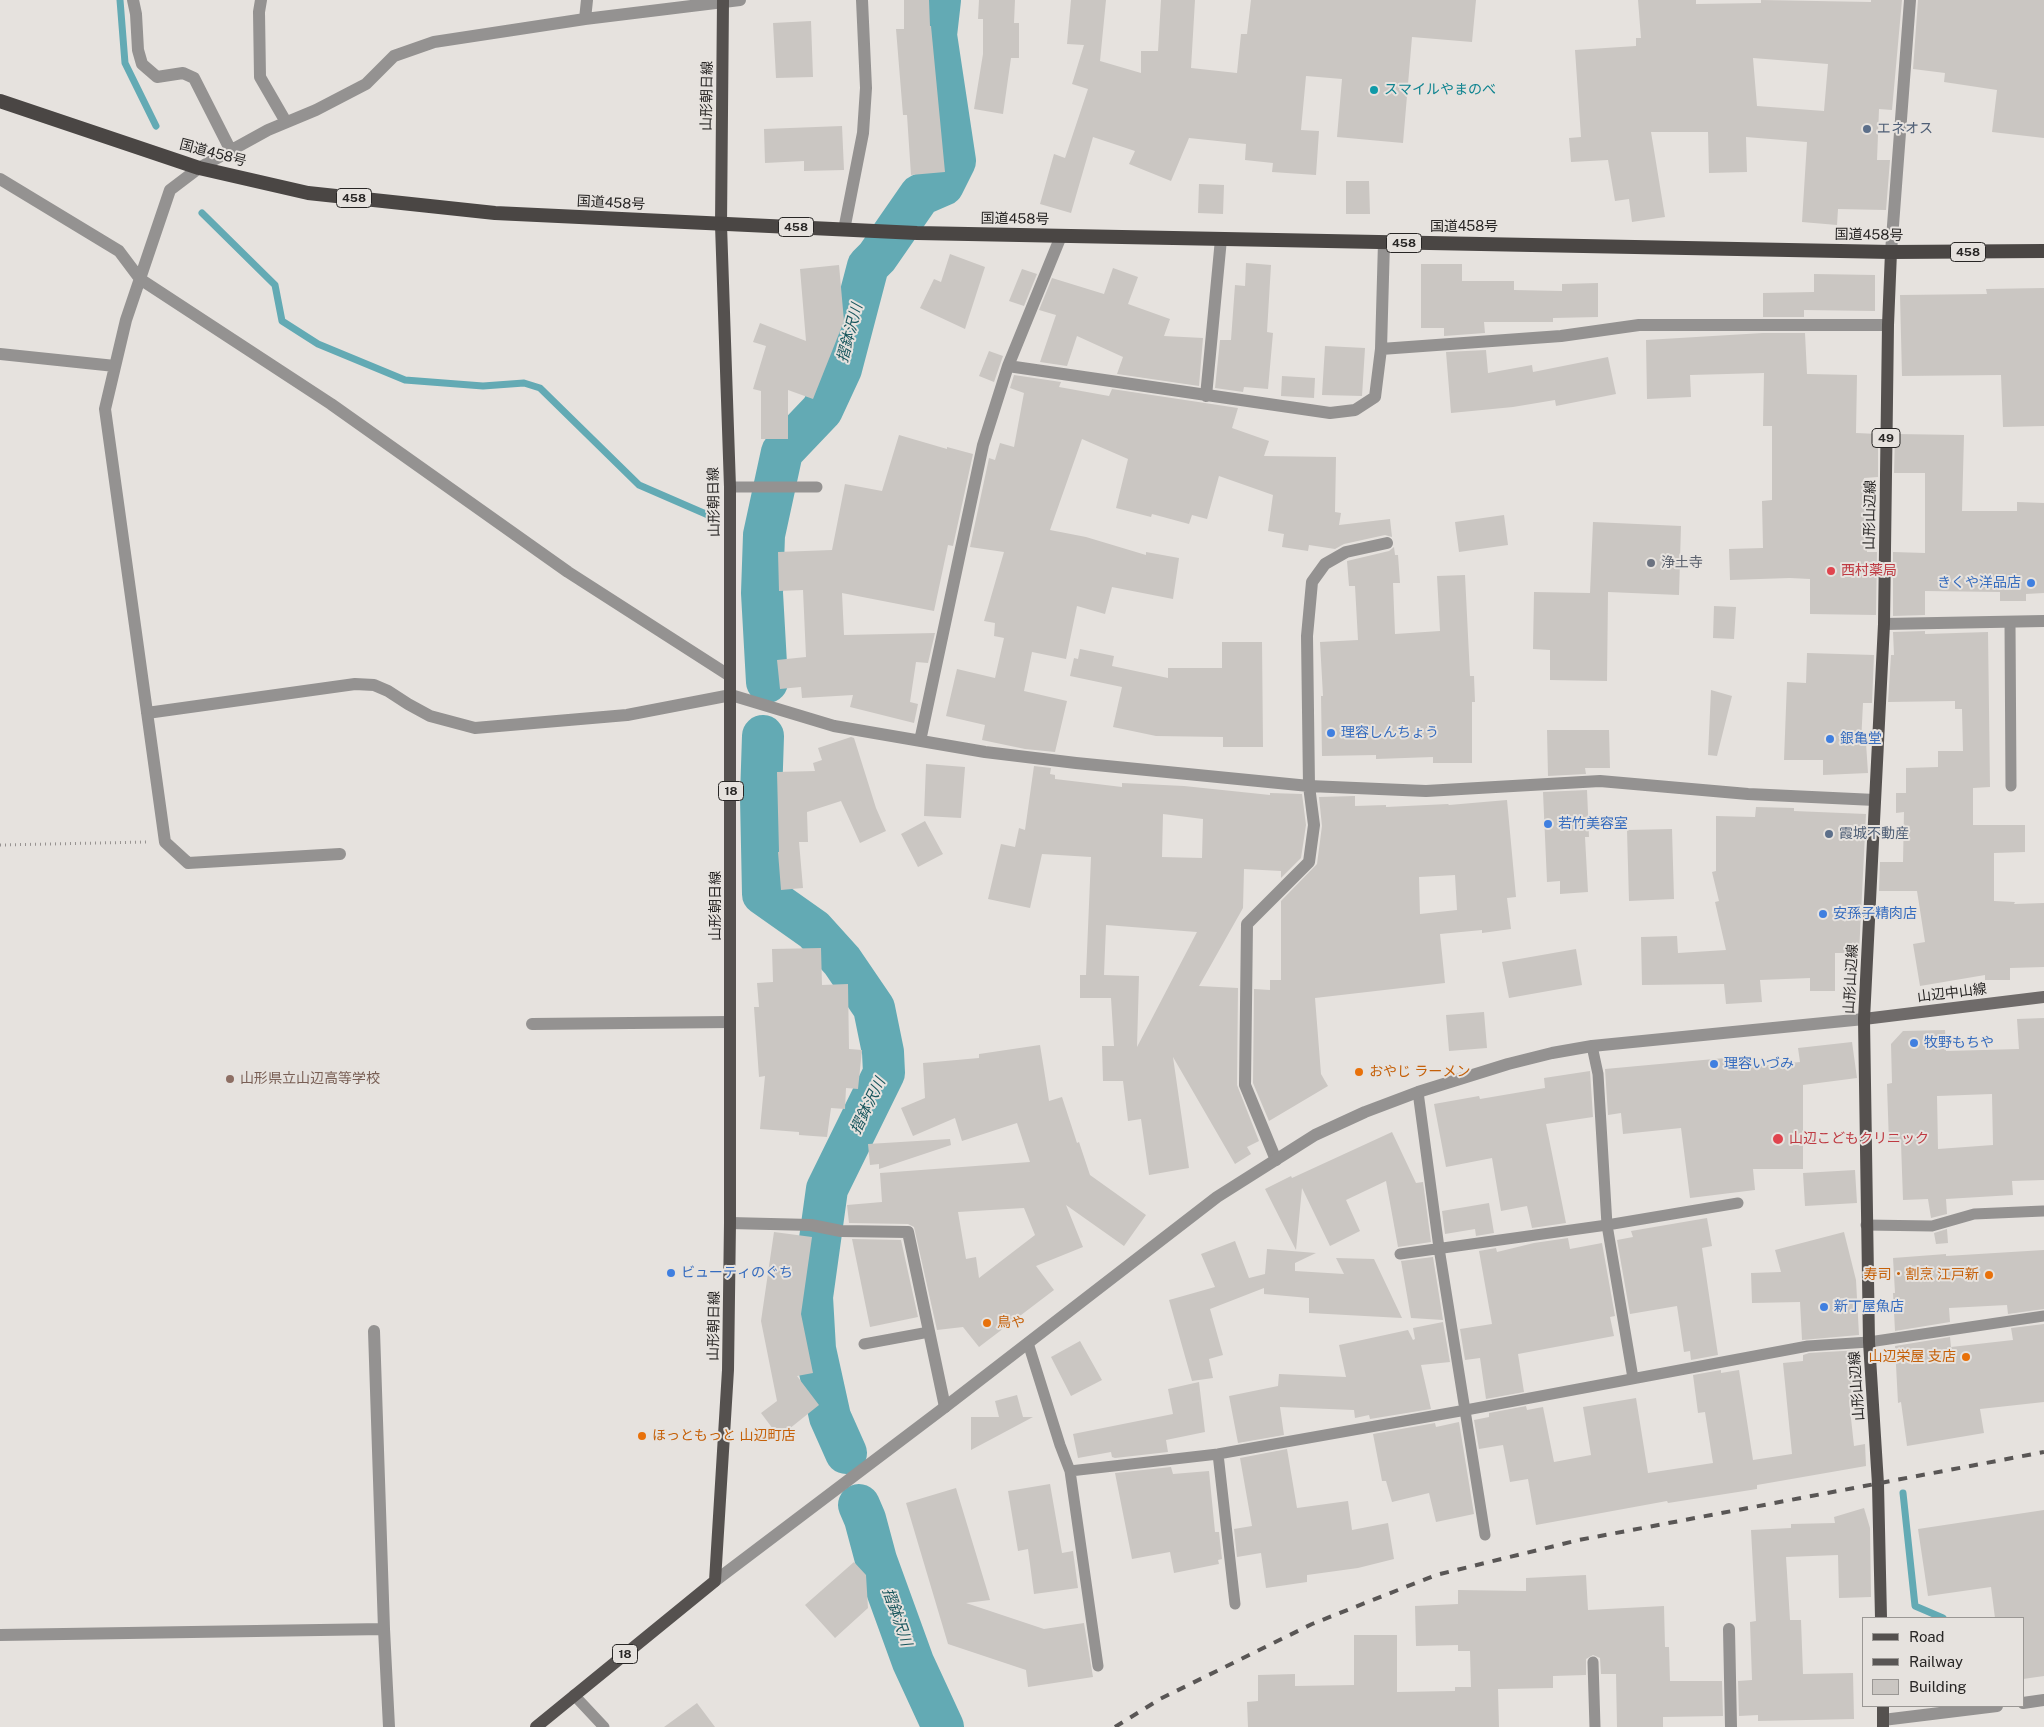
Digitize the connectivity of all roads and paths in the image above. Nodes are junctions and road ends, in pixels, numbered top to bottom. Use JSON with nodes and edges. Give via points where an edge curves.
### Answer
{"nodes":[{"id":1,"x":133,"y":0,"type":"edge"},
{"id":2,"x":261,"y":0,"type":"edge"},
{"id":3,"x":587,"y":0,"type":"edge"},
{"id":4,"x":740,"y":0,"type":"edge"},
{"id":5,"x":862,"y":0,"type":"edge"},
{"id":6,"x":1910,"y":0,"type":"edge"},
{"id":7,"x":723,"y":1,"type":"edge"},
{"id":8,"x":585,"y":19,"type":"junction"},
{"id":9,"x":0,"y":101,"type":"edge"},
{"id":10,"x":286,"y":122,"type":"junction"},
{"id":11,"x":231,"y":151,"type":"junction"},
{"id":12,"x":199,"y":168,"type":"junction"},
{"id":13,"x":0,"y":179,"type":"edge"},
{"id":14,"x":721,"y":225,"type":"junction"},
{"id":15,"x":844,"y":230,"type":"junction"},
{"id":16,"x":1061,"y":236,"type":"junction"},
{"id":17,"x":1221,"y":239,"type":"junction"},
{"id":18,"x":1384,"y":242,"type":"junction"},
{"id":19,"x":2044,"y":251,"type":"edge"},
{"id":20,"x":1891,"y":252,"type":"junction"},
{"id":21,"x":140,"y":279,"type":"junction"},
{"id":22,"x":1888,"y":325,"type":"junction"},
{"id":23,"x":1380,"y":349,"type":"junction"},
{"id":24,"x":0,"y":354,"type":"edge"},
{"id":25,"x":115,"y":366,"type":"junction"},
{"id":26,"x":1008,"y":366,"type":"junction"},
{"id":27,"x":1206,"y":396,"type":"junction"},
{"id":28,"x":731,"y":487,"type":"junction"},
{"id":29,"x":817,"y":487,"type":"dead end"},
{"id":30,"x":1386,"y":543,"type":"dead end"},
{"id":31,"x":2010,"y":622,"type":"junction"},
{"id":32,"x":2044,"y":622,"type":"edge"},
{"id":33,"x":1884,"y":624,"type":"junction"},
{"id":34,"x":730,"y":676,"type":"junction"},
{"id":35,"x":731,"y":695,"type":"junction"},
{"id":36,"x":147,"y":713,"type":"junction"},
{"id":37,"x":920,"y":741,"type":"junction"},
{"id":38,"x":1309,"y":786,"type":"junction"},
{"id":39,"x":2010,"y":786,"type":"dead end"},
{"id":40,"x":1875,"y":800,"type":"junction"},
{"id":41,"x":165,"y":842,"type":"junction"},
{"id":42,"x":0,"y":845,"type":"edge"},
{"id":43,"x":340,"y":854,"type":"dead end"},
{"id":44,"x":2044,"y":997,"type":"edge"},
{"id":45,"x":1864,"y":1018,"type":"junction"},
{"id":46,"x":730,"y":1022,"type":"junction"},
{"id":47,"x":532,"y":1024,"type":"dead end"},
{"id":48,"x":1592,"y":1046,"type":"junction"},
{"id":49,"x":1418,"y":1092,"type":"junction"},
{"id":50,"x":1276,"y":1160,"type":"junction"},
{"id":51,"x":1738,"y":1203,"type":"dead end"},
{"id":52,"x":2043,"y":1211,"type":"edge"},
{"id":53,"x":730,"y":1223,"type":"junction"},
{"id":54,"x":1607,"y":1225,"type":"junction"},
{"id":55,"x":1866,"y":1226,"type":"junction"},
{"id":56,"x":1439,"y":1248,"type":"junction"},
{"id":57,"x":1400,"y":1254,"type":"dead end"},
{"id":58,"x":2044,"y":1316,"type":"edge"},
{"id":59,"x":374,"y":1331,"type":"dead end"},
{"id":60,"x":929,"y":1332,"type":"junction"},
{"id":61,"x":1869,"y":1342,"type":"junction"},
{"id":62,"x":1028,"y":1343,"type":"junction"},
{"id":63,"x":864,"y":1344,"type":"dead end"},
{"id":64,"x":1633,"y":1378,"type":"junction"},
{"id":65,"x":945,"y":1407,"type":"junction"},
{"id":66,"x":1466,"y":1410,"type":"junction"},
{"id":67,"x":1218,"y":1454,"type":"junction"},
{"id":68,"x":1070,"y":1471,"type":"junction"},
{"id":69,"x":1485,"y":1536,"type":"dead end"},
{"id":70,"x":715,"y":1581,"type":"junction"},
{"id":71,"x":1235,"y":1604,"type":"dead end"},
{"id":72,"x":1881,"y":1617,"type":"edge"},
{"id":73,"x":384,"y":1629,"type":"junction"},
{"id":74,"x":1729,"y":1629,"type":"dead end"},
{"id":75,"x":0,"y":1635,"type":"edge"},
{"id":76,"x":1593,"y":1662,"type":"dead end"},
{"id":77,"x":1098,"y":1666,"type":"dead end"},
{"id":78,"x":574,"y":1695,"type":"junction"},
{"id":79,"x":2044,"y":1700,"type":"edge"},
{"id":80,"x":2024,"y":1702,"type":"edge"},
{"id":81,"x":1883,"y":1707,"type":"edge"},
{"id":82,"x":1991,"y":1707,"type":"edge"},
{"id":83,"x":1883,"y":1724,"type":"edge"},
{"id":84,"x":390,"y":1727,"type":"edge"},
{"id":85,"x":536,"y":1727,"type":"edge"},
{"id":86,"x":604,"y":1727,"type":"edge"},
{"id":87,"x":1594,"y":1727,"type":"edge"},
{"id":88,"x":1731,"y":1727,"type":"edge"}],
"edges":[{"from":1,"to":11,"type":"street","via":[[142,64],[157,77],[183,73],[194,78]]},
{"from":2,"to":10,"type":"street","via":[[260,77]]},
{"from":3,"to":8,"type":"street"},
{"from":4,"to":7,"type":"street"},
{"from":5,"to":15,"type":"street","via":[[866,88],[864,133]]},
{"from":6,"to":20,"type":"street"},
{"from":7,"to":8,"type":"street"},
{"from":7,"to":14,"type":"main road","name":"山形朝日線","number":"18"},
{"from":8,"to":10,"type":"street","via":[[426,45],[394,56],[366,84]]},
{"from":9,"to":12,"type":"highway","name":"国道458号","number":"458"},
{"from":10,"to":11,"type":"street"},
{"from":11,"to":12,"type":"street"},
{"from":12,"to":14,"type":"highway","name":"国道458号","number":"458","via":[[308,193],[495,213]]},
{"from":12,"to":21,"type":"street","via":[[170,190]]},
{"from":13,"to":21,"type":"street","via":[[119,250]]},
{"from":14,"to":15,"type":"highway","name":"国道458号","number":"458"},
{"from":14,"to":28,"type":"main road","name":"山形朝日線","number":"18"},
{"from":15,"to":16,"type":"highway","name":"国道458号","number":"458"},
{"from":16,"to":17,"type":"highway","name":"国道458号","number":"458"},
{"from":16,"to":26,"type":"street"},
{"from":17,"to":18,"type":"highway","name":"国道458号","number":"458"},
{"from":17,"to":27,"type":"street"},
{"from":18,"to":20,"type":"highway","name":"国道458号","number":"458"},
{"from":18,"to":23,"type":"street"},
{"from":19,"to":20,"type":"highway","name":"国道458号","number":"458"},
{"from":20,"to":22,"type":"main road","name":"山形山辺線","number":"49"},
{"from":21,"to":25,"type":"street"},
{"from":21,"to":34,"type":"street","via":[[332,404],[568,572]]},
{"from":22,"to":23,"type":"street","via":[[1639,325],[1561,336]]},
{"from":22,"to":33,"type":"main road","name":"山形山辺線","number":"49"},
{"from":23,"to":27,"type":"street","via":[[1375,397],[1355,410],[1330,413]]},
{"from":24,"to":25,"type":"street"},
{"from":25,"to":36,"type":"street","via":[[105,409]]},
{"from":26,"to":27,"type":"street"},
{"from":26,"to":37,"type":"street","via":[[984,445]]},
{"from":28,"to":29,"type":"lane"},
{"from":28,"to":34,"type":"main road","name":"山形朝日線","number":"18"},
{"from":30,"to":38,"type":"street","via":[[1346,552],[1325,564],[1312,582],[1307,636]]},
{"from":31,"to":32,"type":"street"},
{"from":31,"to":33,"type":"street"},
{"from":31,"to":39,"type":"lane"},
{"from":33,"to":40,"type":"main road","name":"山形山辺線","number":"49"},
{"from":34,"to":35,"type":"main road","name":"山形朝日線","number":"18"},
{"from":35,"to":36,"type":"street","via":[[627,715],[475,728],[430,716],[374,685]]},
{"from":35,"to":37,"type":"street","via":[[834,726]]},
{"from":35,"to":46,"type":"main road","name":"山形朝日線","number":"18"},
{"from":36,"to":41,"type":"street"},
{"from":37,"to":38,"type":"street","via":[[1076,763]]},
{"from":38,"to":40,"type":"street","via":[[1426,791],[1600,781],[1748,794]]},
{"from":38,"to":50,"type":"street","via":[[1314,826],[1310,862],[1247,924],[1245,1084]]},
{"from":40,"to":45,"type":"main road","name":"山形山辺線","number":"49"},
{"from":41,"to":42,"type":"path"},
{"from":41,"to":43,"type":"street","via":[[188,863]]},
{"from":44,"to":45,"type":"main road","name":"山辺中山線"},
{"from":45,"to":48,"type":"street"},
{"from":45,"to":55,"type":"main road","name":"山形山辺線","number":"49"},
{"from":46,"to":47,"type":"street"},
{"from":46,"to":53,"type":"main road","name":"山形朝日線","number":"18"},
{"from":48,"to":49,"type":"street","via":[[1508,1064]]},
{"from":48,"to":54,"type":"lane","via":[[1598,1074]]},
{"from":49,"to":50,"type":"street","via":[[1316,1135]]},
{"from":49,"to":56,"type":"lane"},
{"from":50,"to":62,"type":"street","via":[[1217,1197]]},
{"from":51,"to":54,"type":"lane"},
{"from":52,"to":55,"type":"lane","via":[[1974,1214],[1932,1226]]},
{"from":53,"to":60,"type":"street","via":[[908,1232]]},
{"from":53,"to":70,"type":"main road","name":"山形朝日線","number":"18","via":[[728,1370]]},
{"from":54,"to":56,"type":"lane"},
{"from":54,"to":64,"type":"lane"},
{"from":55,"to":61,"type":"main road","name":"山形山辺線","number":"49"},
{"from":56,"to":57,"type":"lane"},
{"from":56,"to":66,"type":"lane"},
{"from":58,"to":61,"type":"lane"},
{"from":59,"to":73,"type":"street"},
{"from":60,"to":63,"type":"lane"},
{"from":60,"to":65,"type":"street"},
{"from":61,"to":64,"type":"lane","via":[[1808,1346]]},
{"from":61,"to":72,"type":"main road","name":"山形山辺線","number":"49","via":[[1878,1484]]},
{"from":62,"to":65,"type":"street"},
{"from":62,"to":68,"type":"lane"},
{"from":64,"to":66,"type":"lane"},
{"from":65,"to":70,"type":"street"},
{"from":66,"to":67,"type":"lane"},
{"from":66,"to":69,"type":"lane"},
{"from":67,"to":68,"type":"lane"},
{"from":67,"to":71,"type":"lane"},
{"from":68,"to":77,"type":"lane"},
{"from":70,"to":78,"type":"main road","number":"18"},
{"from":73,"to":75,"type":"street"},
{"from":73,"to":84,"type":"street"},
{"from":74,"to":88,"type":"street"},
{"from":76,"to":87,"type":"lane"},
{"from":78,"to":85,"type":"main road","number":"18"},
{"from":78,"to":86,"type":"lane"},
{"from":79,"to":80,"type":"street"},
{"from":81,"to":83,"type":"main road"},
{"from":82,"to":83,"type":"street"}]}
